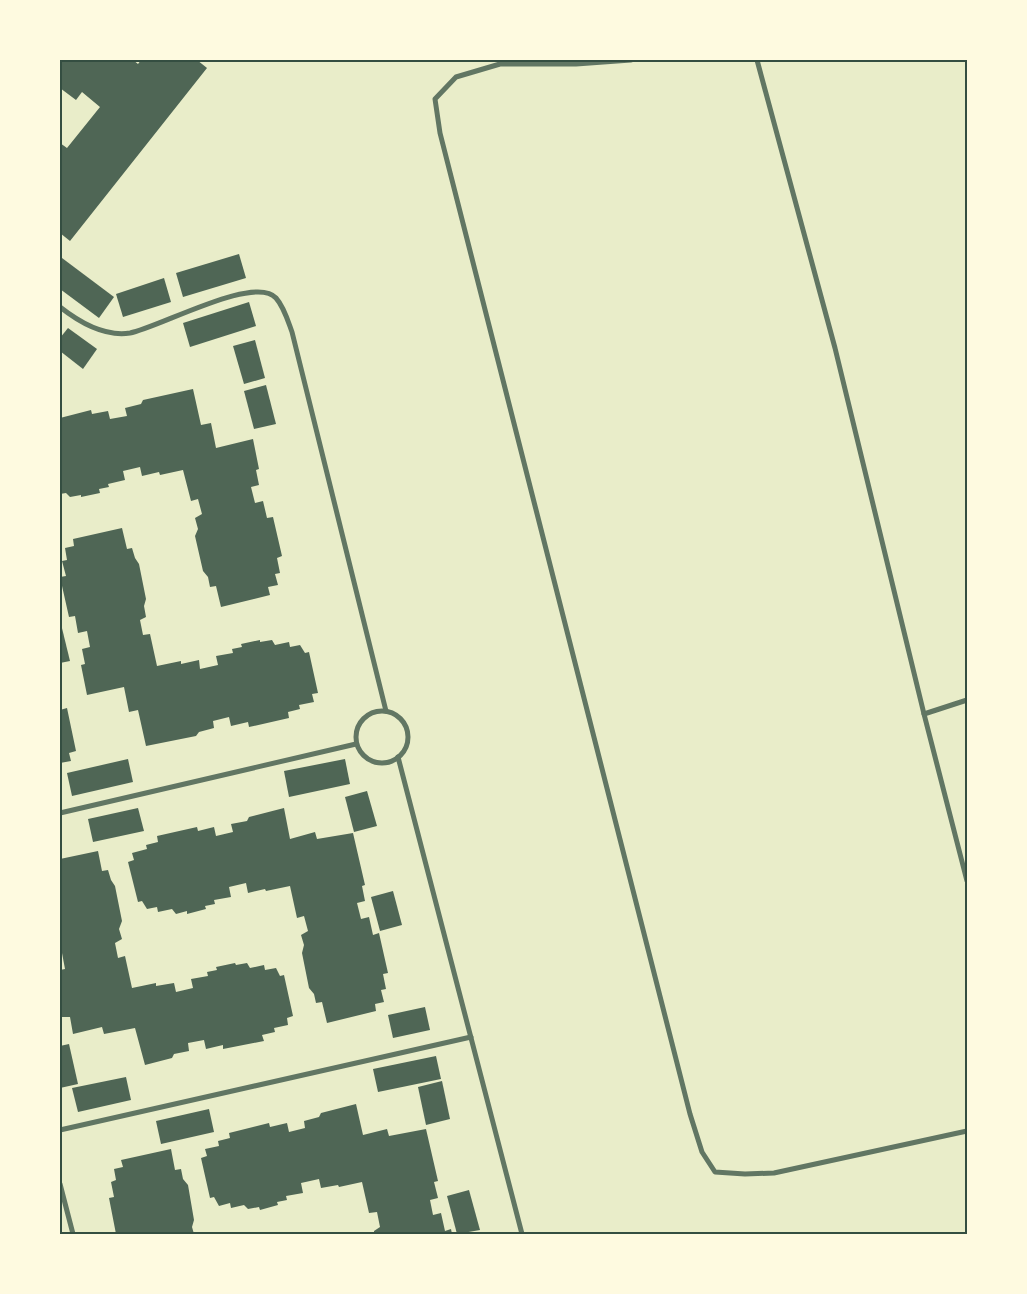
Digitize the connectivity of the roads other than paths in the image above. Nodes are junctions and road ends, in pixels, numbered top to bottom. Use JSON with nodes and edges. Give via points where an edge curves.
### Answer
{"nodes":[{"id":1,"x":632,"y":60,"type":"edge"},
{"id":2,"x":757,"y":60,"type":"edge"},
{"id":3,"x":60,"y":307,"type":"edge"},
{"id":4,"x":967,"y":700,"type":"edge"},
{"id":5,"x":386,"y":711,"type":"junction"},
{"id":6,"x":924,"y":714,"type":"junction"},
{"id":7,"x":356,"y":744,"type":"junction"},
{"id":8,"x":398,"y":757,"type":"junction"},
{"id":9,"x":60,"y":814,"type":"edge"},
{"id":10,"x":967,"y":881,"type":"edge"},
{"id":11,"x":471,"y":1037,"type":"junction"},
{"id":12,"x":60,"y":1130,"type":"edge"},
{"id":13,"x":967,"y":1131,"type":"edge"},
{"id":14,"x":60,"y":1184,"type":"edge"},
{"id":15,"x":73,"y":1234,"type":"edge"},
{"id":16,"x":522,"y":1234,"type":"edge"}],
"edges":[{"from":1,"to":13,"type":"street","via":[[500,64],[456,77],[435,99],[442,143],[702,1152],[715,1172],[774,1173]]},
{"from":2,"to":6,"type":"street","via":[[835,348]]},
{"from":3,"to":5,"type":"street","via":[[91,327],[113,333],[131,333],[229,296],[265,292],[275,296],[286,313],[292,332]]},
{"from":4,"to":6,"type":"street"},
{"from":5,"to":7,"type":"street","via":[[374,712],[360,721],[356,729]]},
{"from":5,"to":8,"type":"street","via":[[405,724],[408,740]]},
{"from":6,"to":10,"type":"street"},
{"from":7,"to":8,"type":"street","via":[[361,754],[376,763]]},
{"from":7,"to":9,"type":"street"},
{"from":8,"to":11,"type":"street"},
{"from":11,"to":12,"type":"street"},
{"from":11,"to":16,"type":"street"},
{"from":14,"to":15,"type":"street"}]}
